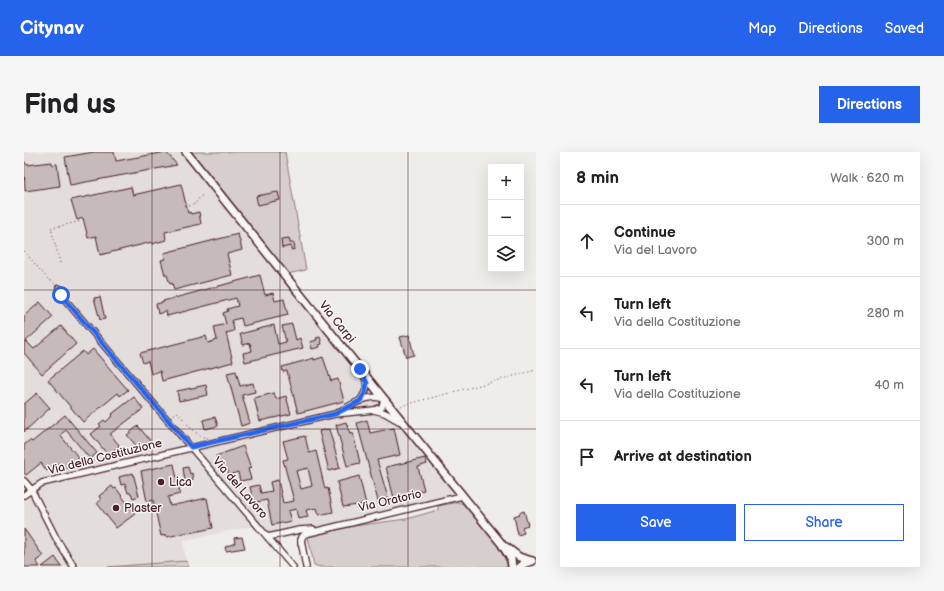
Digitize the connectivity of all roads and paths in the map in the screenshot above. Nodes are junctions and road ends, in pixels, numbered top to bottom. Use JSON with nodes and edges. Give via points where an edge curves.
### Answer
{"nodes":[{"id":1,"x":186,"y":152,"type":"edge"},
{"id":2,"x":203,"y":195,"type":"dead end"},
{"id":3,"x":188,"y":206,"type":"dead end"},
{"id":4,"x":82,"y":221,"type":"dead end"},
{"id":5,"x":24,"y":251,"type":"edge"},
{"id":6,"x":60,"y":263,"type":"dead end"},
{"id":7,"x":59,"y":288,"type":"joint"},
{"id":8,"x":360,"y":369,"type":"junction"},
{"id":9,"x":536,"y":370,"type":"edge"},
{"id":10,"x":384,"y":399,"type":"junction"},
{"id":11,"x":360,"y":401,"type":"junction"},
{"id":12,"x":391,"y":409,"type":"junction"},
{"id":13,"x":374,"y":410,"type":"junction"},
{"id":14,"x":335,"y":414,"type":"junction"},
{"id":15,"x":170,"y":417,"type":"dead end"},
{"id":16,"x":403,"y":423,"type":"junction"},
{"id":17,"x":212,"y":438,"type":"dead end"},
{"id":18,"x":191,"y":447,"type":"junction"},
{"id":19,"x":24,"y":481,"type":"edge"},
{"id":20,"x":31,"y":489,"type":"junction"},
{"id":21,"x":24,"y":495,"type":"edge"},
{"id":22,"x":462,"y":496,"type":"junction"},
{"id":23,"x":324,"y":529,"type":"junction"},
{"id":24,"x":299,"y":530,"type":"junction"},
{"id":25,"x":268,"y":537,"type":"junction"},
{"id":26,"x":301,"y":543,"type":"junction"},
{"id":27,"x":501,"y":544,"type":"junction"},
{"id":28,"x":534,"y":561,"type":"edge"},
{"id":29,"x":74,"y":567,"type":"edge"},
{"id":30,"x":293,"y":567,"type":"edge"},
{"id":31,"x":306,"y":567,"type":"edge"},
{"id":32,"x":512,"y":567,"type":"edge"},
{"id":33,"x":519,"y":567,"type":"edge"}],
"edges":[{"from":1,"to":8,"type":"main road","name":"Via Carpi"},
{"from":2,"to":3,"type":"path","via":[[195,204]]},
{"from":4,"to":6,"type":"path","via":[[51,228]]},
{"from":5,"to":7,"type":"path"},
{"from":7,"to":18,"type":"street","name":"Via del Lavoro","via":[[61,295]]},
{"from":8,"to":10,"type":"main road","name":"Via Carpi"},
{"from":8,"to":11,"type":"street","via":[[367,386]]},
{"from":9,"to":12,"type":"path"},
{"from":10,"to":11,"type":"street","name":"Via della Costituzione","via":[[375,397]]},
{"from":10,"to":12,"type":"main road","name":"Via Carpi"},
{"from":10,"to":13,"type":"street","via":[[382,407]]},
{"from":11,"to":14,"type":"street","name":"Via della Costituzione"},
{"from":12,"to":16,"type":"main road","name":"Via Carpi"},
{"from":13,"to":14,"type":"street","name":"Via della Costituzione"},
{"from":13,"to":16,"type":"street","name":"Via della Costituzione","via":[[393,416]]},
{"from":14,"to":18,"type":"street","name":"Via della Costituzione"},
{"from":15,"to":17,"type":"path","via":[[177,412],[198,434]]},
{"from":16,"to":22,"type":"main road","name":"Via Carpi"},
{"from":18,"to":20,"type":"street","name":"Via della Costituzione","via":[[42,483]]},
{"from":18,"to":25,"type":"street","name":"Via del Lavoro"},
{"from":19,"to":20,"type":"street"},
{"from":20,"to":21,"type":"street","name":"Via della Costituzione"},
{"from":20,"to":29,"type":"street"},
{"from":22,"to":23,"type":"street","name":"Via Oratorio"},
{"from":22,"to":27,"type":"main road","name":"Via Carpi"},
{"from":23,"to":24,"type":"street","name":"Via Oratorio"},
{"from":23,"to":26,"type":"street","name":"Via Oratorio","via":[[305,534]]},
{"from":24,"to":25,"type":"street","name":"Via Oratorio"},
{"from":24,"to":26,"type":"street"},
{"from":25,"to":30,"type":"street"},
{"from":26,"to":31,"type":"street"},
{"from":27,"to":28,"type":"main road","name":"Via Carpi","via":[[519,556]]},
{"from":27,"to":32,"type":"main road","name":"Via Carpi","via":[[511,559]]},
{"from":28,"to":33,"type":"main road","name":"Via Carpi"}]}
